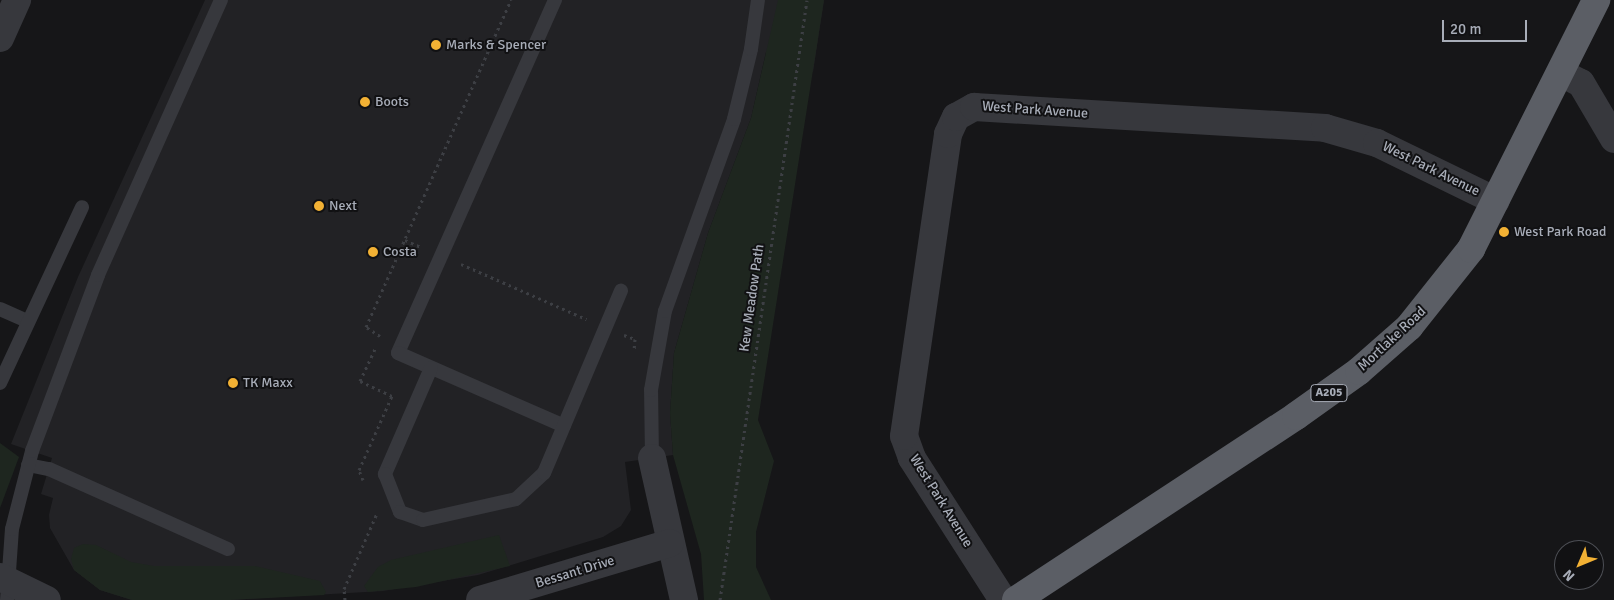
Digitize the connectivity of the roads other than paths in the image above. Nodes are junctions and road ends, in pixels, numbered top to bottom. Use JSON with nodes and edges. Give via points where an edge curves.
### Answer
{"nodes":[{"id":1,"x":17,"y":0,"type":"edge"},
{"id":2,"x":221,"y":0,"type":"edge"},
{"id":3,"x":555,"y":0,"type":"edge"},
{"id":4,"x":758,"y":0,"type":"edge"},
{"id":5,"x":1596,"y":0,"type":"edge"},
{"id":6,"x":0,"y":38,"type":"edge"},
{"id":7,"x":1561,"y":73,"type":"junction"},
{"id":8,"x":1614,"y":139,"type":"edge"},
{"id":9,"x":1496,"y":201,"type":"junction"},
{"id":10,"x":82,"y":207,"type":"dead end"},
{"id":11,"x":621,"y":291,"type":"dead end"},
{"id":12,"x":0,"y":309,"type":"edge"},
{"id":13,"x":26,"y":321,"type":"junction"},
{"id":14,"x":431,"y":368,"type":"junction"},
{"id":15,"x":0,"y":383,"type":"edge"},
{"id":16,"x":564,"y":426,"type":"junction"},
{"id":17,"x":652,"y":458,"type":"joint"},
{"id":18,"x":28,"y":465,"type":"junction"},
{"id":19,"x":670,"y":543,"type":"junction"},
{"id":20,"x":228,"y":549,"type":"dead end"},
{"id":21,"x":5,"y":586,"type":"edge"},
{"id":22,"x":47,"y":600,"type":"edge"},
{"id":23,"x":480,"y":600,"type":"edge"},
{"id":24,"x":684,"y":600,"type":"edge"},
{"id":25,"x":1004,"y":600,"type":"edge"},
{"id":26,"x":1016,"y":600,"type":"edge"}],
"edges":[{"from":1,"to":6,"type":"street"},
{"from":2,"to":18,"type":"lane","via":[[98,275]]},
{"from":3,"to":14,"type":"lane","via":[[398,353]]},
{"from":4,"to":17,"type":"lane","via":[[751,50],[734,119],[665,312],[651,390]]},
{"from":5,"to":7,"type":"highway","name":"Mortlake Road","number":"A205"},
{"from":7,"to":8,"type":"street","via":[[1581,83]]},
{"from":7,"to":9,"type":"highway","name":"Mortlake Road","number":"A205"},
{"from":9,"to":25,"type":"street","name":"West Park Avenue","via":[[1378,143],[1325,128],[974,107],[956,117],[948,134],[904,436],[912,458]]},
{"from":9,"to":26,"type":"highway","name":"Mortlake Road","number":"A205","via":[[1471,249],[1439,293],[1409,327],[1360,371],[1272,433]]},
{"from":10,"to":13,"type":"lane"},
{"from":11,"to":16,"type":"lane"},
{"from":12,"to":13,"type":"lane"},
{"from":13,"to":15,"type":"lane"},
{"from":14,"to":16,"type":"lane"},
{"from":14,"to":16,"type":"lane","via":[[385,474],[400,512],[423,520],[516,500],[544,473]]},
{"from":17,"to":19,"type":"street"},
{"from":18,"to":20,"type":"lane","via":[[49,469]]},
{"from":18,"to":21,"type":"lane","via":[[12,529]]},
{"from":19,"to":23,"type":"street","name":"Bessant Drive"},
{"from":19,"to":24,"type":"street"},
{"from":21,"to":22,"type":"street"}]}
